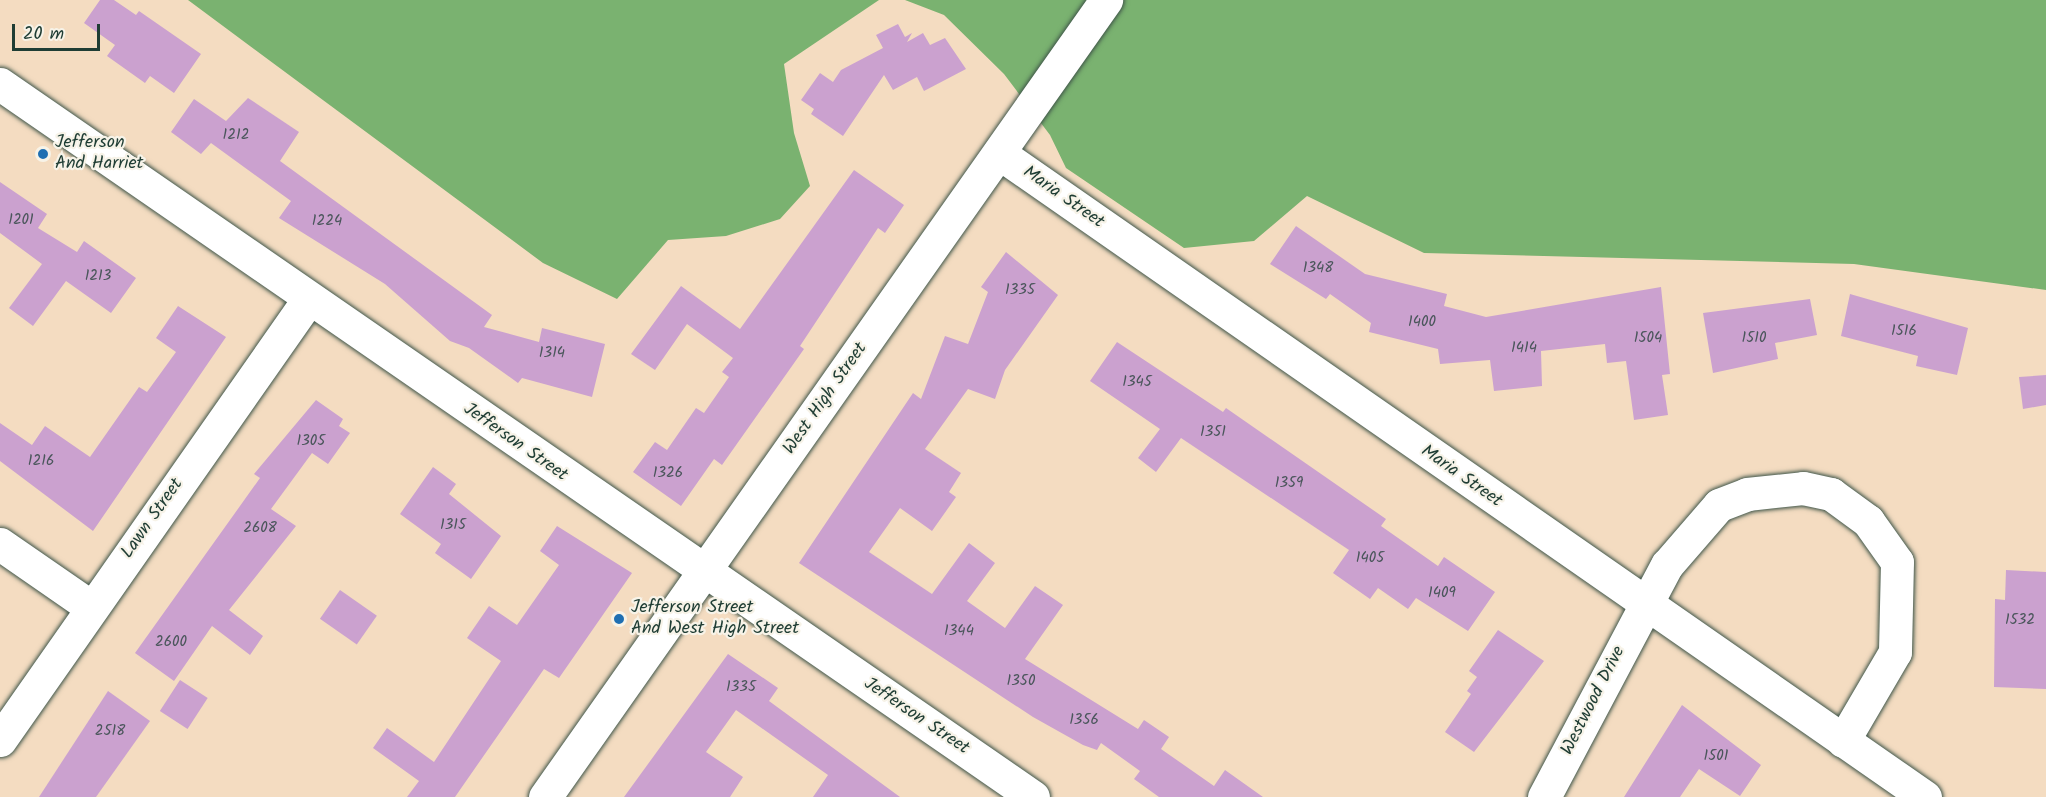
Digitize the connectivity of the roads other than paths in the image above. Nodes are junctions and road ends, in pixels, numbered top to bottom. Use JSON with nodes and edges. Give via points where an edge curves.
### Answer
{"nodes":[{"id":1,"x":1106,"y":0,"type":"edge"},
{"id":2,"x":0,"y":84,"type":"edge"},
{"id":3,"x":999,"y":153,"type":"junction"},
{"id":4,"x":308,"y":300,"type":"junction"},
{"id":5,"x":0,"y":544,"type":"edge"},
{"id":6,"x":703,"y":572,"type":"junction"},
{"id":7,"x":1644,"y":605,"type":"junction"},
{"id":8,"x":91,"y":607,"type":"junction"},
{"id":9,"x":0,"y":740,"type":"edge"},
{"id":10,"x":1844,"y":741,"type":"junction"},
{"id":11,"x":545,"y":797,"type":"edge"},
{"id":12,"x":1033,"y":797,"type":"edge"},
{"id":13,"x":1544,"y":797,"type":"edge"},
{"id":14,"x":1925,"y":797,"type":"edge"}],
"edges":[{"from":1,"to":3,"type":"street","name":"West High Street"},
{"from":2,"to":4,"type":"street","name":"Jefferson Street"},
{"from":3,"to":6,"type":"street","name":"West High Street"},
{"from":3,"to":7,"type":"street","name":"Maria Street"},
{"from":4,"to":6,"type":"street","name":"Jefferson Street"},
{"from":4,"to":8,"type":"street","name":"Lawn Street"},
{"from":5,"to":8,"type":"street"},
{"from":6,"to":11,"type":"street","name":"West High Street"},
{"from":6,"to":12,"type":"street","name":"Jefferson Street"},
{"from":7,"to":10,"type":"street","name":"Maria Street"},
{"from":7,"to":10,"type":"street","name":"Westwood Drive","via":[[1682,544],[1719,505],[1747,494],[1803,488],[1849,503],[1885,540],[1897,562],[1899,621],[1895,652]]},
{"from":7,"to":13,"type":"street","name":"Westwood Drive"},
{"from":8,"to":9,"type":"street","name":"Lawn Street"},
{"from":10,"to":14,"type":"street","name":"Maria Street"}]}
